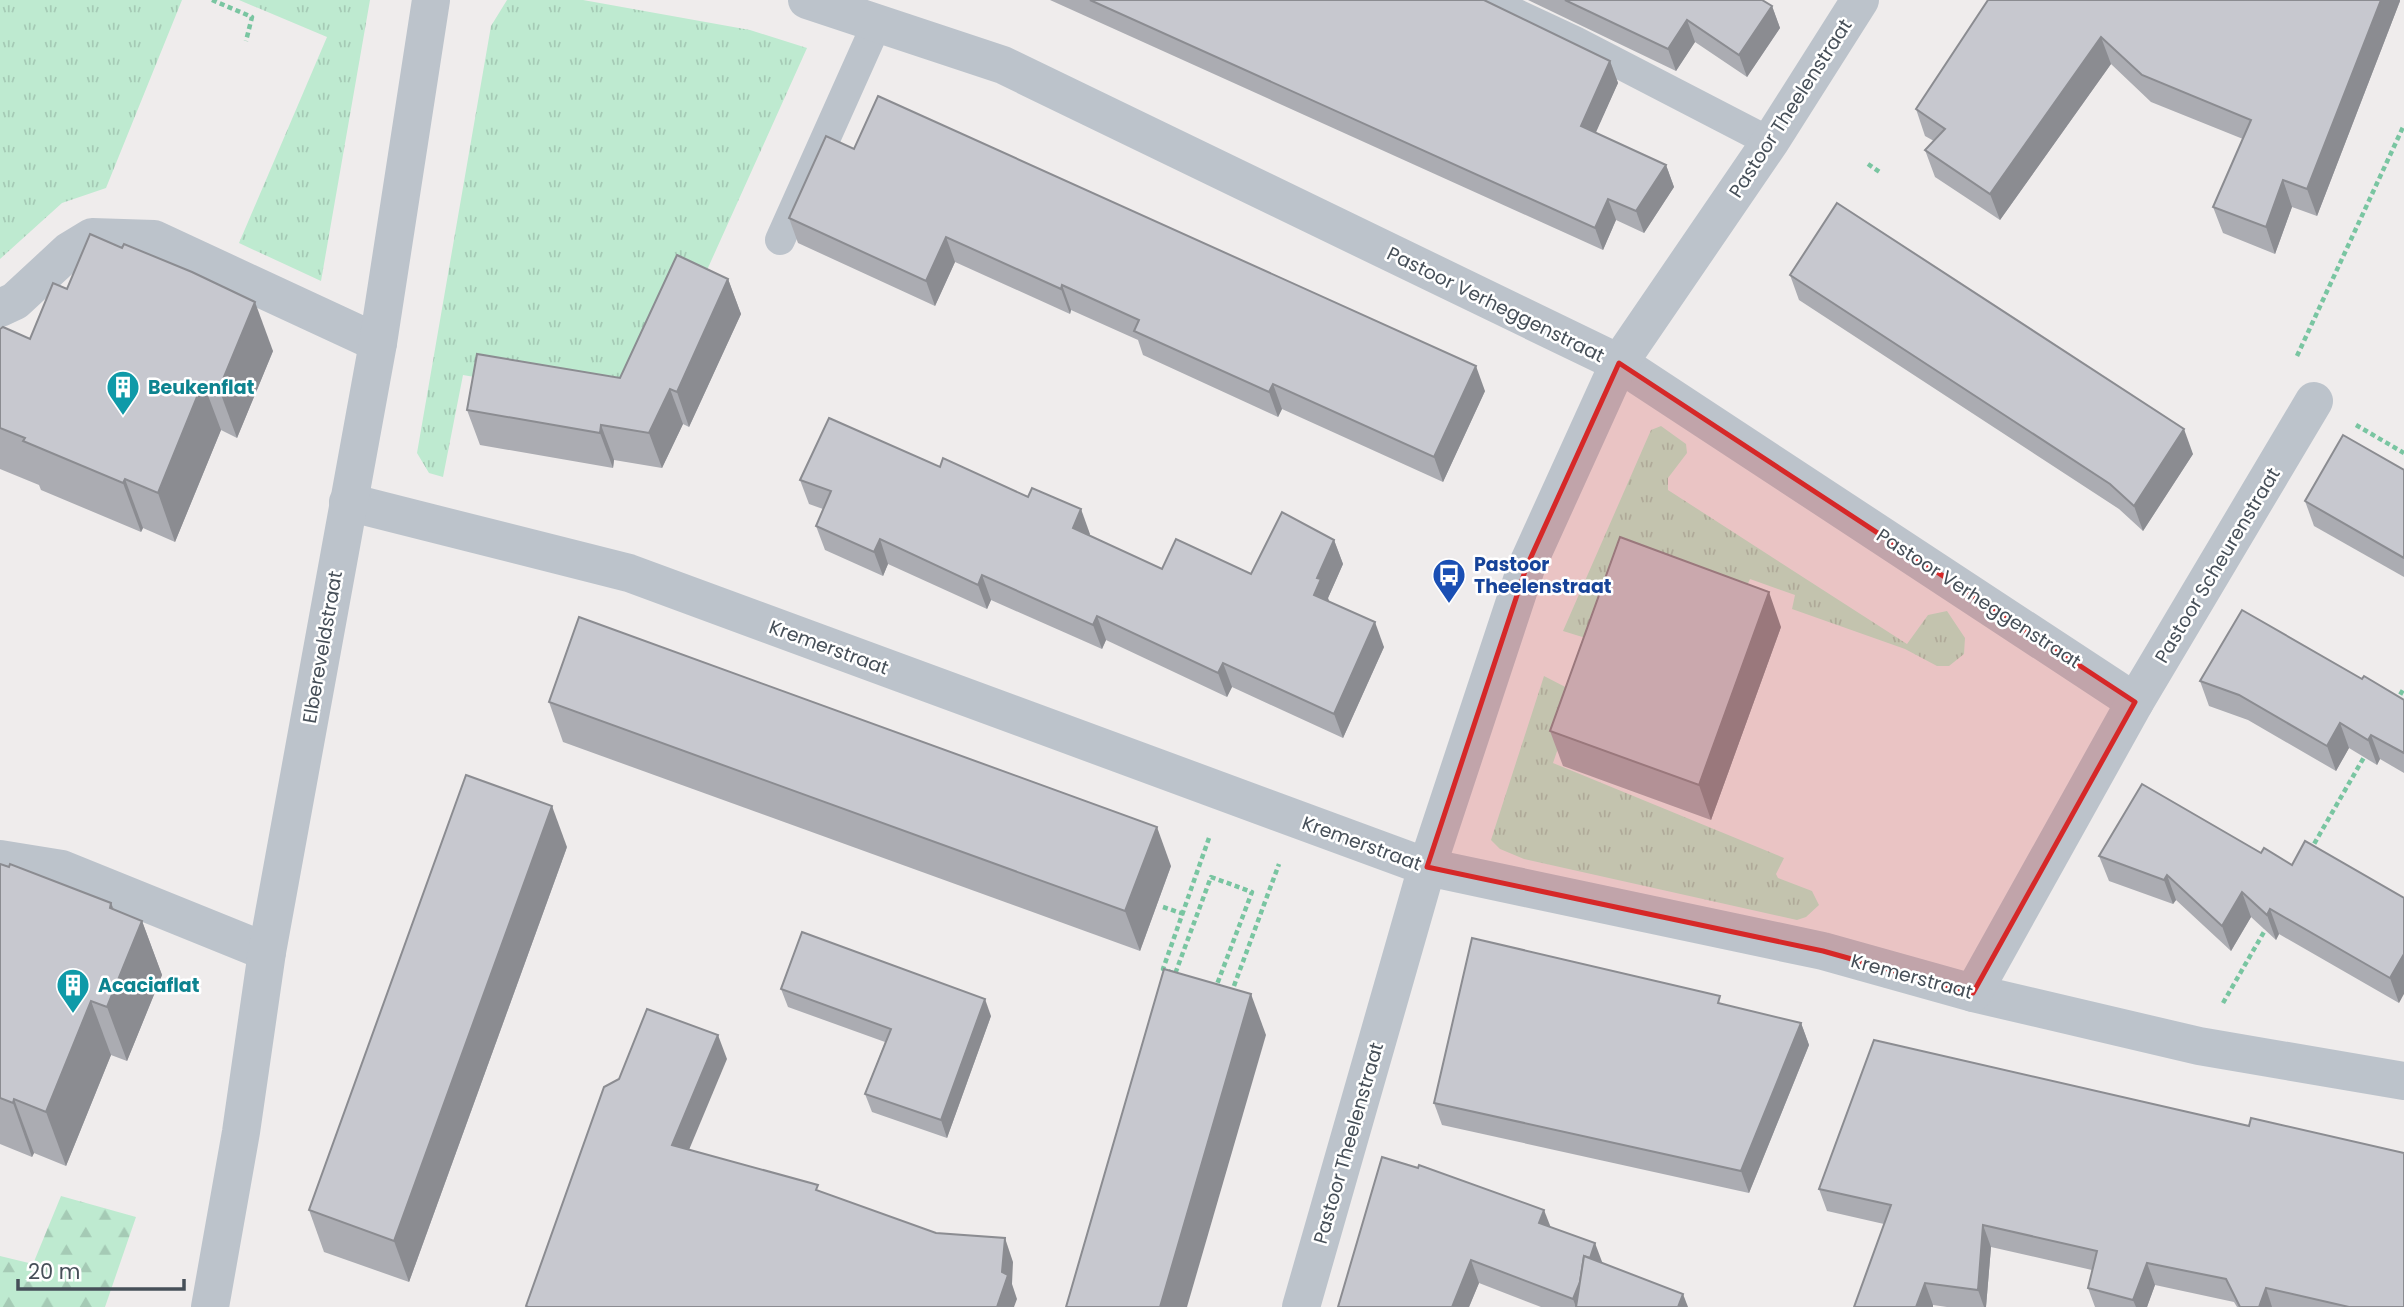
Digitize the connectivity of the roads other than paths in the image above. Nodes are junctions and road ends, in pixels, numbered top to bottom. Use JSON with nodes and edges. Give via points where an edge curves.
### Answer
{"nodes":[{"id":1,"x":430,"y":0,"type":"edge"},
{"id":2,"x":807,"y":0,"type":"edge"},
{"id":3,"x":1488,"y":0,"type":"edge"},
{"id":4,"x":1860,"y":0,"type":"edge"},
{"id":5,"x":878,"y":21,"type":"junction"},
{"id":6,"x":1770,"y":142,"type":"junction"},
{"id":7,"x":780,"y":240,"type":"dead end"},
{"id":8,"x":0,"y":308,"type":"edge"},
{"id":9,"x":378,"y":343,"type":"junction"},
{"id":10,"x":1619,"y":363,"type":"junction"},
{"id":11,"x":2314,"y":401,"type":"road end"},
{"id":12,"x":348,"y":502,"type":"junction"},
{"id":13,"x":2135,"y":702,"type":"junction"},
{"id":14,"x":0,"y":859,"type":"edge"},
{"id":15,"x":1427,"y":867,"type":"junction"},
{"id":16,"x":267,"y":952,"type":"junction"},
{"id":17,"x":1973,"y":993,"type":"junction"},
{"id":18,"x":2404,"y":1081,"type":"edge"},
{"id":19,"x":210,"y":1307,"type":"edge"},
{"id":20,"x":1301,"y":1307,"type":"edge"}],
"edges":[{"from":1,"to":9,"type":"street","name":"Elbereveldstraat"},
{"from":2,"to":5,"type":"street","name":"Pastoor Verheggenstraat"},
{"from":3,"to":6,"type":"lane"},
{"from":4,"to":6,"type":"street","name":"Pastoor Theelenstraat"},
{"from":5,"to":7,"type":"lane"},
{"from":5,"to":10,"type":"street","name":"Pastoor Verheggenstraat","via":[[1003,65]]},
{"from":6,"to":10,"type":"street","name":"Pastoor Theelenstraat"},
{"from":8,"to":9,"type":"street","via":[[15,301],[69,251],[92,237],[154,239]]},
{"from":9,"to":12,"type":"street","name":"Elbereveldstraat"},
{"from":10,"to":13,"type":"street","name":"Pastoor Verheggenstraat"},
{"from":10,"to":15,"type":"street","name":"Pastoor Theelenstraat","via":[[1526,568]]},
{"from":11,"to":13,"type":"street","name":"Pastoor Scheurenstraat"},
{"from":12,"to":15,"type":"street","name":"Kremerstraat","via":[[629,573]]},
{"from":12,"to":16,"type":"street","name":"Elbereveldstraat"},
{"from":13,"to":17,"type":"street","name":"Pastoor Scheurenstraat"},
{"from":14,"to":16,"type":"street","via":[[62,869]]},
{"from":15,"to":17,"type":"street","name":"Kremerstraat","via":[[1823,951]]},
{"from":15,"to":20,"type":"street","name":"Pastoor Theelenstraat"},
{"from":16,"to":19,"type":"street","name":"Elbereveldstraat"},
{"from":17,"to":18,"type":"street","name":"Kremerstraat","via":[[2199,1046]]}]}
